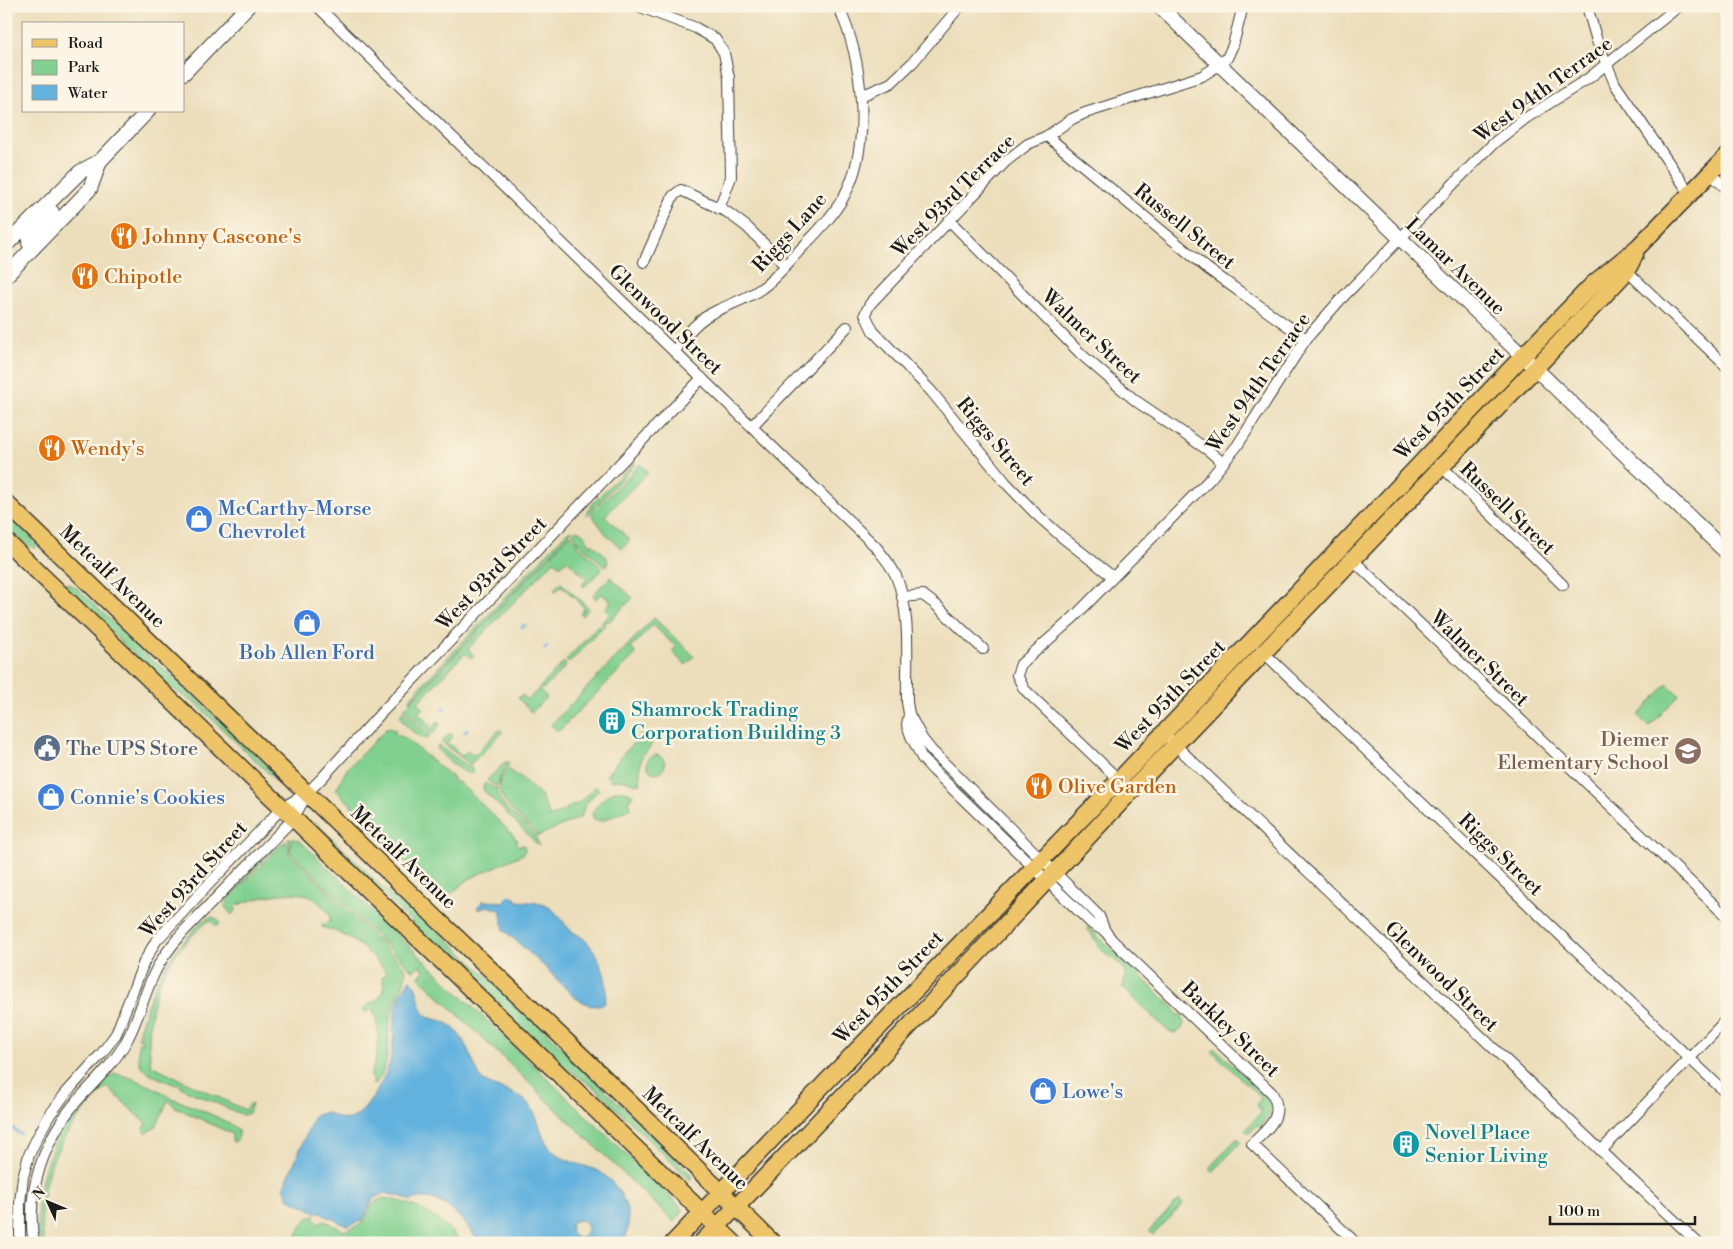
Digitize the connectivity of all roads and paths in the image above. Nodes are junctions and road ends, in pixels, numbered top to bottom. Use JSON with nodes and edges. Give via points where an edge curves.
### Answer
{"nodes":[{"id":1,"x":248,"y":6,"type":"edge"},
{"id":2,"x":317,"y":6,"type":"edge"},
{"id":3,"x":638,"y":6,"type":"edge"},
{"id":4,"x":838,"y":6,"type":"edge"},
{"id":5,"x":960,"y":6,"type":"edge"},
{"id":6,"x":1160,"y":6,"type":"edge"},
{"id":7,"x":1243,"y":6,"type":"edge"},
{"id":8,"x":1588,"y":6,"type":"edge"},
{"id":9,"x":1679,"y":6,"type":"edge"},
{"id":10,"x":1607,"y":64,"type":"junction"},
{"id":11,"x":1219,"y":65,"type":"junction"},
{"id":12,"x":185,"y":72,"type":"edge"},
{"id":13,"x":861,"y":96,"type":"junction"},
{"id":14,"x":147,"y":112,"type":"edge"},
{"id":15,"x":1047,"y":136,"type":"junction"},
{"id":16,"x":1727,"y":156,"type":"edge"},
{"id":17,"x":100,"y":161,"type":"junction"},
{"id":18,"x":1710,"y":173,"type":"junction"},
{"id":19,"x":72,"y":179,"type":"junction"},
{"id":20,"x":1727,"y":189,"type":"edge"},
{"id":21,"x":1690,"y":194,"type":"junction"},
{"id":22,"x":719,"y":209,"type":"junction"},
{"id":23,"x":949,"y":220,"type":"junction"},
{"id":24,"x":16,"y":235,"type":"junction"},
{"id":25,"x":1399,"y":239,"type":"junction"},
{"id":26,"x":6,"y":245,"type":"edge"},
{"id":27,"x":33,"y":248,"type":"junction"},
{"id":28,"x":1638,"y":248,"type":"junction"},
{"id":29,"x":644,"y":262,"type":"dead end"},
{"id":30,"x":785,"y":265,"type":"junction"},
{"id":31,"x":6,"y":266,"type":"edge"},
{"id":32,"x":1627,"y":271,"type":"junction"},
{"id":33,"x":6,"y":276,"type":"edge"},
{"id":34,"x":864,"y":314,"type":"joint"},
{"id":35,"x":847,"y":327,"type":"dead end"},
{"id":36,"x":1306,"y":339,"type":"junction"},
{"id":37,"x":675,"y":352,"type":"junction"},
{"id":38,"x":1522,"y":357,"type":"junction"},
{"id":39,"x":1727,"y":367,"type":"edge"},
{"id":40,"x":1535,"y":369,"type":"junction"},
{"id":41,"x":702,"y":378,"type":"junction"},
{"id":42,"x":752,"y":426,"type":"junction"},
{"id":43,"x":1429,"y":455,"type":"junction"},
{"id":44,"x":1223,"y":463,"type":"junction"},
{"id":45,"x":1441,"y":467,"type":"junction"},
{"id":46,"x":6,"y":502,"type":"edge"},
{"id":47,"x":6,"y":541,"type":"edge"},
{"id":48,"x":1340,"y":548,"type":"junction"},
{"id":49,"x":55,"y":550,"type":"junction"},
{"id":50,"x":1727,"y":553,"type":"edge"},
{"id":51,"x":1353,"y":560,"type":"junction"},
{"id":52,"x":40,"y":574,"type":"junction"},
{"id":53,"x":1113,"y":577,"type":"junction"},
{"id":54,"x":1563,"y":585,"type":"dead end"},
{"id":55,"x":902,"y":597,"type":"junction"},
{"id":56,"x":1251,"y":641,"type":"junction"},
{"id":57,"x":983,"y":650,"type":"dead end"},
{"id":58,"x":1264,"y":652,"type":"junction"},
{"id":59,"x":1164,"y":733,"type":"junction"},
{"id":60,"x":1176,"y":744,"type":"junction"},
{"id":61,"x":1119,"y":780,"type":"junction"},
{"id":62,"x":307,"y":793,"type":"junction"},
{"id":63,"x":288,"y":813,"type":"junction"},
{"id":64,"x":1037,"y":863,"type":"junction"},
{"id":65,"x":1051,"y":876,"type":"junction"},
{"id":66,"x":1727,"y":917,"type":"edge"},
{"id":67,"x":900,"y":1006,"type":"junction"},
{"id":68,"x":1727,"y":1019,"type":"edge"},
{"id":69,"x":1689,"y":1058,"type":"junction"},
{"id":70,"x":857,"y":1081,"type":"junction"},
{"id":71,"x":1727,"y":1094,"type":"edge"},
{"id":72,"x":46,"y":1121,"type":"junction"},
{"id":73,"x":58,"y":1127,"type":"junction"},
{"id":74,"x":1601,"y":1151,"type":"junction"},
{"id":75,"x":721,"y":1192,"type":"junction"},
{"id":76,"x":735,"y":1206,"type":"junction"},
{"id":77,"x":702,"y":1212,"type":"junction"},
{"id":78,"x":717,"y":1225,"type":"junction"},
{"id":79,"x":20,"y":1243,"type":"edge"},
{"id":80,"x":34,"y":1243,"type":"edge"},
{"id":81,"x":673,"y":1243,"type":"edge"},
{"id":82,"x":701,"y":1243,"type":"edge"},
{"id":83,"x":734,"y":1243,"type":"edge"},
{"id":84,"x":773,"y":1243,"type":"edge"},
{"id":85,"x":1356,"y":1243,"type":"edge"},
{"id":86,"x":1698,"y":1243,"type":"edge"}],
"edges":[{"from":1,"to":12,"type":"street"},
{"from":2,"to":37,"type":"street","name":"Glenwood Street"},
{"from":3,"to":22,"type":"street","via":[[696,28],[715,39],[724,53],[729,78],[731,177]]},
{"from":4,"to":13,"type":"street","name":"Riggs Lane","via":[[852,41]]},
{"from":5,"to":13,"type":"street","via":[[891,83]]},
{"from":6,"to":11,"type":"street","name":"Lamar Avenue"},
{"from":7,"to":11,"type":"street","via":[[1233,45],[1227,58]]},
{"from":8,"to":10,"type":"street"},
{"from":9,"to":10,"type":"street","name":"West 94th Terrace"},
{"from":10,"to":21,"type":"street","via":[[1615,84]]},
{"from":10,"to":25,"type":"street","name":"West 94th Terrace","via":[[1495,142]]},
{"from":11,"to":15,"type":"street","name":"West 93rd Terrace","via":[[1202,76],[1072,119]]},
{"from":11,"to":25,"type":"street","name":"Lamar Avenue"},
{"from":13,"to":30,"type":"street","name":"Riggs Lane","via":[[859,150],[849,186],[829,219]]},
{"from":14,"to":17,"type":"street"},
{"from":15,"to":23,"type":"street","name":"West 93rd Terrace","via":[[1028,144],[1005,162]]},
{"from":15,"to":36,"type":"street","name":"Russell Street","via":[[1208,269]]},
{"from":16,"to":18,"type":"main road","name":"West 95th Street"},
{"from":17,"to":19,"type":"street"},
{"from":17,"to":27,"type":"street","via":[[90,189]]},
{"from":18,"to":20,"type":"street"},
{"from":18,"to":21,"type":"main road","name":"West 95th Street"},
{"from":19,"to":24,"type":"street"},
{"from":19,"to":27,"type":"street","via":[[74,188],[30,236],[29,243]]},
{"from":21,"to":28,"type":"main road","name":"West 95th Street"},
{"from":22,"to":29,"type":"street","via":[[681,190],[673,196]]},
{"from":22,"to":30,"type":"street","via":[[747,228]]},
{"from":23,"to":34,"type":"street","name":"West 93rd Terrace"},
{"from":23,"to":44,"type":"street","name":"Walmer Street","via":[[1090,362],[1136,401]]},
{"from":24,"to":26,"type":"street"},
{"from":24,"to":31,"type":"street","via":[[24,247]]},
{"from":25,"to":36,"type":"street","name":"West 94th Terrace"},
{"from":25,"to":38,"type":"street","name":"Lamar Avenue"},
{"from":27,"to":33,"type":"street"},
{"from":28,"to":32,"type":"main road","name":"West 95th Street"},
{"from":28,"to":38,"type":"main road","name":"West 95th Street","via":[[1592,284]]},
{"from":30,"to":37,"type":"street","name":"Riggs Lane","via":[[763,288],[748,298],[702,320],[686,334]]},
{"from":32,"to":39,"type":"street"},
{"from":32,"to":40,"type":"main road","name":"West 95th Street"},
{"from":34,"to":53,"type":"street","name":"Riggs Street","via":[[873,331],[931,391],[1006,483],[1062,537]]},
{"from":35,"to":42,"type":"street"},
{"from":36,"to":44,"type":"street","name":"West 94th Terrace"},
{"from":37,"to":41,"type":"street","name":"Glenwood Street"},
{"from":38,"to":40,"type":"street","name":"Lamar Avenue"},
{"from":38,"to":43,"type":"main road","name":"West 95th Street"},
{"from":40,"to":45,"type":"main road","name":"West 95th Street"},
{"from":40,"to":50,"type":"street","name":"Lamar Avenue"},
{"from":41,"to":42,"type":"street","name":"Glenwood Street"},
{"from":41,"to":62,"type":"street","name":"West 93rd Street"},
{"from":42,"to":55,"type":"street","name":"Glenwood Street","via":[[876,547],[896,576]]},
{"from":43,"to":45,"type":"street","name":"Russell Street"},
{"from":43,"to":48,"type":"main road","name":"West 95th Street"},
{"from":44,"to":53,"type":"street","name":"West 94th Terrace"},
{"from":45,"to":51,"type":"main road","name":"West 95th Street"},
{"from":45,"to":54,"type":"street","name":"Russell Street"},
{"from":46,"to":49,"type":"main road","name":"Metcalf Avenue"},
{"from":47,"to":52,"type":"main road"},
{"from":48,"to":51,"type":"street","name":"Walmer Street"},
{"from":48,"to":56,"type":"main road","name":"West 95th Street"},
{"from":49,"to":52,"type":"main road"},
{"from":49,"to":62,"type":"main road","name":"Metcalf Avenue"},
{"from":51,"to":58,"type":"main road","name":"West 95th Street"},
{"from":51,"to":66,"type":"street","name":"Walmer Street"},
{"from":52,"to":63,"type":"main road"},
{"from":53,"to":61,"type":"street","name":"West 94th Terrace","via":[[1021,664],[1017,675],[1024,689]]},
{"from":55,"to":57,"type":"street","via":[[923,595]]},
{"from":55,"to":64,"type":"street","name":"Barkley Street","via":[[909,714],[927,746]]},
{"from":56,"to":58,"type":"street","name":"Riggs Street"},
{"from":56,"to":59,"type":"main road","name":"West 95th Street"},
{"from":58,"to":60,"type":"main road","name":"West 95th Street"},
{"from":58,"to":69,"type":"street","name":"Riggs Street"},
{"from":59,"to":60,"type":"street","name":"Glenwood Street"},
{"from":59,"to":61,"type":"main road","name":"West 95th Street"},
{"from":60,"to":65,"type":"main road","name":"West 95th Street"},
{"from":60,"to":74,"type":"street","name":"Glenwood Street"},
{"from":61,"to":64,"type":"main road","name":"West 95th Street"},
{"from":62,"to":63,"type":"street","name":"West 93rd Street"},
{"from":62,"to":75,"type":"main road","name":"Metcalf Avenue"},
{"from":63,"to":72,"type":"street","name":"West 93rd Street","via":[[205,888],[156,941],[144,962],[116,1034]]},
{"from":63,"to":73,"type":"street","name":"West 93rd Street","via":[[170,948],[158,966],[138,1017],[114,1062]]},
{"from":63,"to":77,"type":"main road"},
{"from":64,"to":65,"type":"street","name":"Barkley Street"},
{"from":64,"to":67,"type":"main road","name":"West 95th Street"},
{"from":65,"to":70,"type":"main road","name":"West 95th Street"},
{"from":65,"to":85,"type":"street","name":"Barkley Street","via":[[1092,924],[1105,931],[1272,1093],[1277,1103],[1277,1114],[1252,1144]]},
{"from":67,"to":70,"type":"main road","via":[[905,1011],[903,1015],[866,1057]]},
{"from":67,"to":75,"type":"main road","name":"West 95th Street"},
{"from":68,"to":69,"type":"street"},
{"from":69,"to":71,"type":"street","name":"Riggs Street"},
{"from":69,"to":74,"type":"street"},
{"from":70,"to":76,"type":"main road","name":"West 95th Street"},
{"from":72,"to":73,"type":"street"},
{"from":72,"to":79,"type":"street","name":"West 93rd Street","via":[[29,1155],[23,1177]]},
{"from":73,"to":80,"type":"street","name":"West 93rd Street","via":[[36,1180],[32,1220]]},
{"from":74,"to":86,"type":"street","name":"Glenwood Street"},
{"from":75,"to":76,"type":"main road","name":"Metcalf Avenue"},
{"from":75,"to":77,"type":"main road","name":"West 95th Street"},
{"from":76,"to":78,"type":"main road","name":"West 95th Street"},
{"from":76,"to":84,"type":"main road","name":"Metcalf Avenue"},
{"from":77,"to":78,"type":"main road"},
{"from":77,"to":81,"type":"main road","name":"West 95th Street"},
{"from":78,"to":82,"type":"main road","name":"West 95th Street"},
{"from":78,"to":83,"type":"main road"}]}
